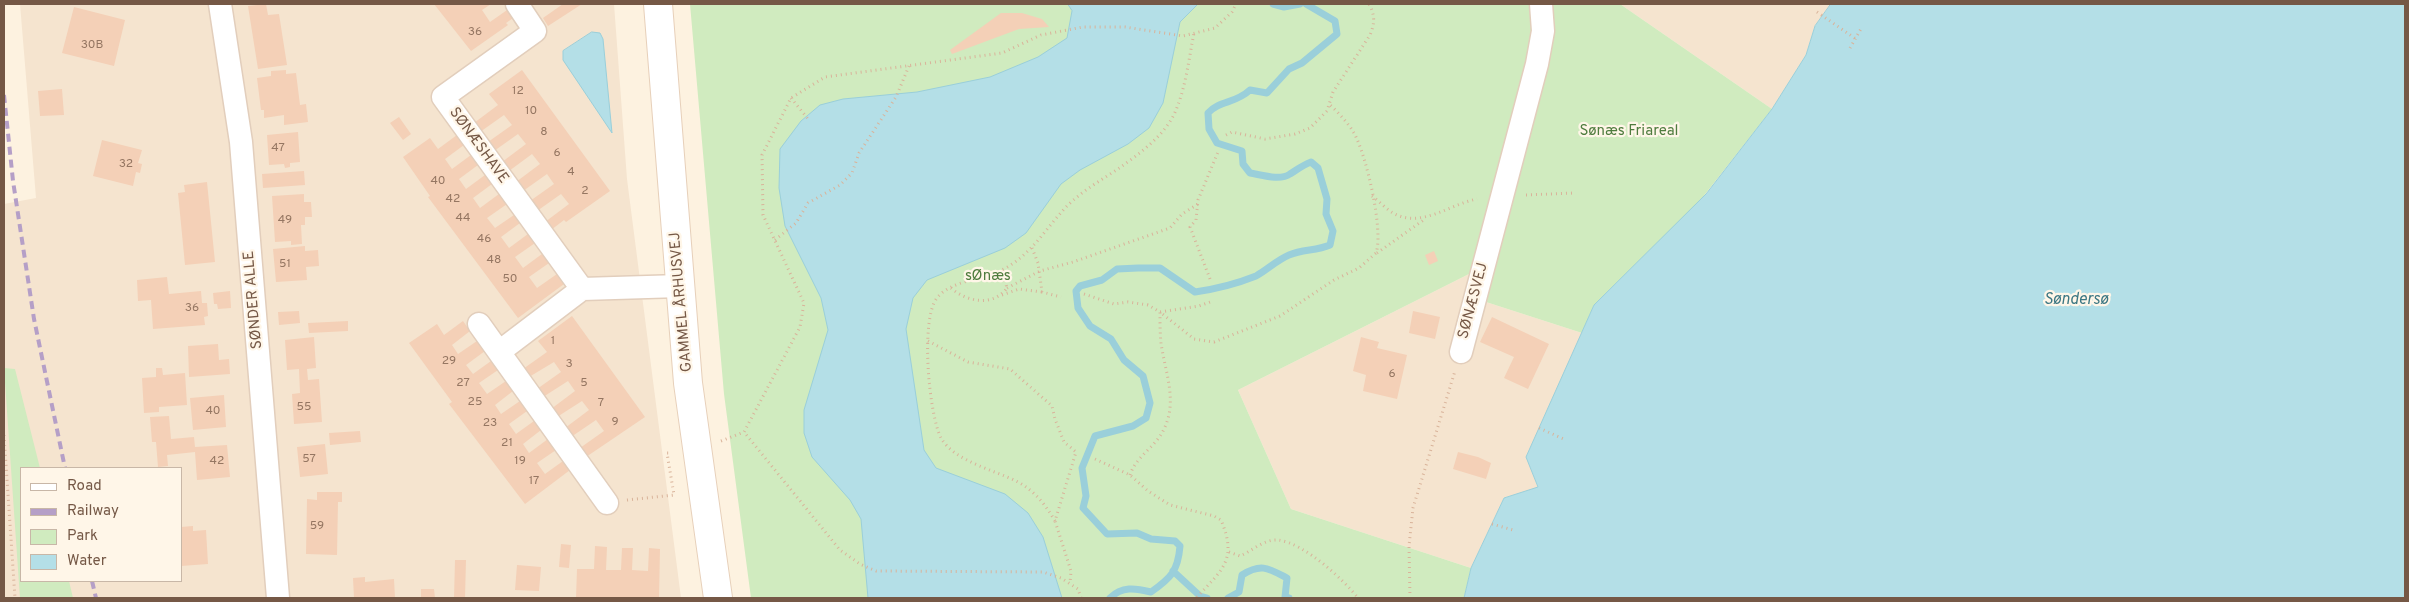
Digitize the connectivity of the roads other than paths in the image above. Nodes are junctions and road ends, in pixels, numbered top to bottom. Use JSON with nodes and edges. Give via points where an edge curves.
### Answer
{"nodes":[{"id":1,"x":220,"y":4,"type":"edge"},
{"id":2,"x":517,"y":4,"type":"edge"},
{"id":3,"x":658,"y":4,"type":"edge"},
{"id":4,"x":1541,"y":4,"type":"edge"},
{"id":5,"x":680,"y":286,"type":"junction"},
{"id":6,"x":582,"y":289,"type":"junction"},
{"id":7,"x":479,"y":324,"type":"dead end"},
{"id":8,"x":499,"y":352,"type":"junction"},
{"id":9,"x":1461,"y":352,"type":"road end"},
{"id":10,"x":607,"y":503,"type":"dead end"},
{"id":11,"x":278,"y":598,"type":"edge"},
{"id":12,"x":718,"y":598,"type":"edge"}],
"edges":[{"from":1,"to":11,"type":"street","name":"SØNDER ALLE","via":[[241,142]]},
{"from":2,"to":6,"type":"street","name":"SØNÆSHAVE","via":[[536,31],[443,97]]},
{"from":3,"to":5,"type":"street","name":"GAMMEL ÅRHUSVEJ"},
{"from":4,"to":9,"type":"street","name":"SØNÆSVEJ","via":[[1542,43]]},
{"from":5,"to":6,"type":"street"},
{"from":5,"to":12,"type":"street","name":"GAMMEL ÅRHUSVEJ","via":[[688,383]]},
{"from":6,"to":8,"type":"street"},
{"from":7,"to":8,"type":"street"},
{"from":8,"to":10,"type":"street"}]}
